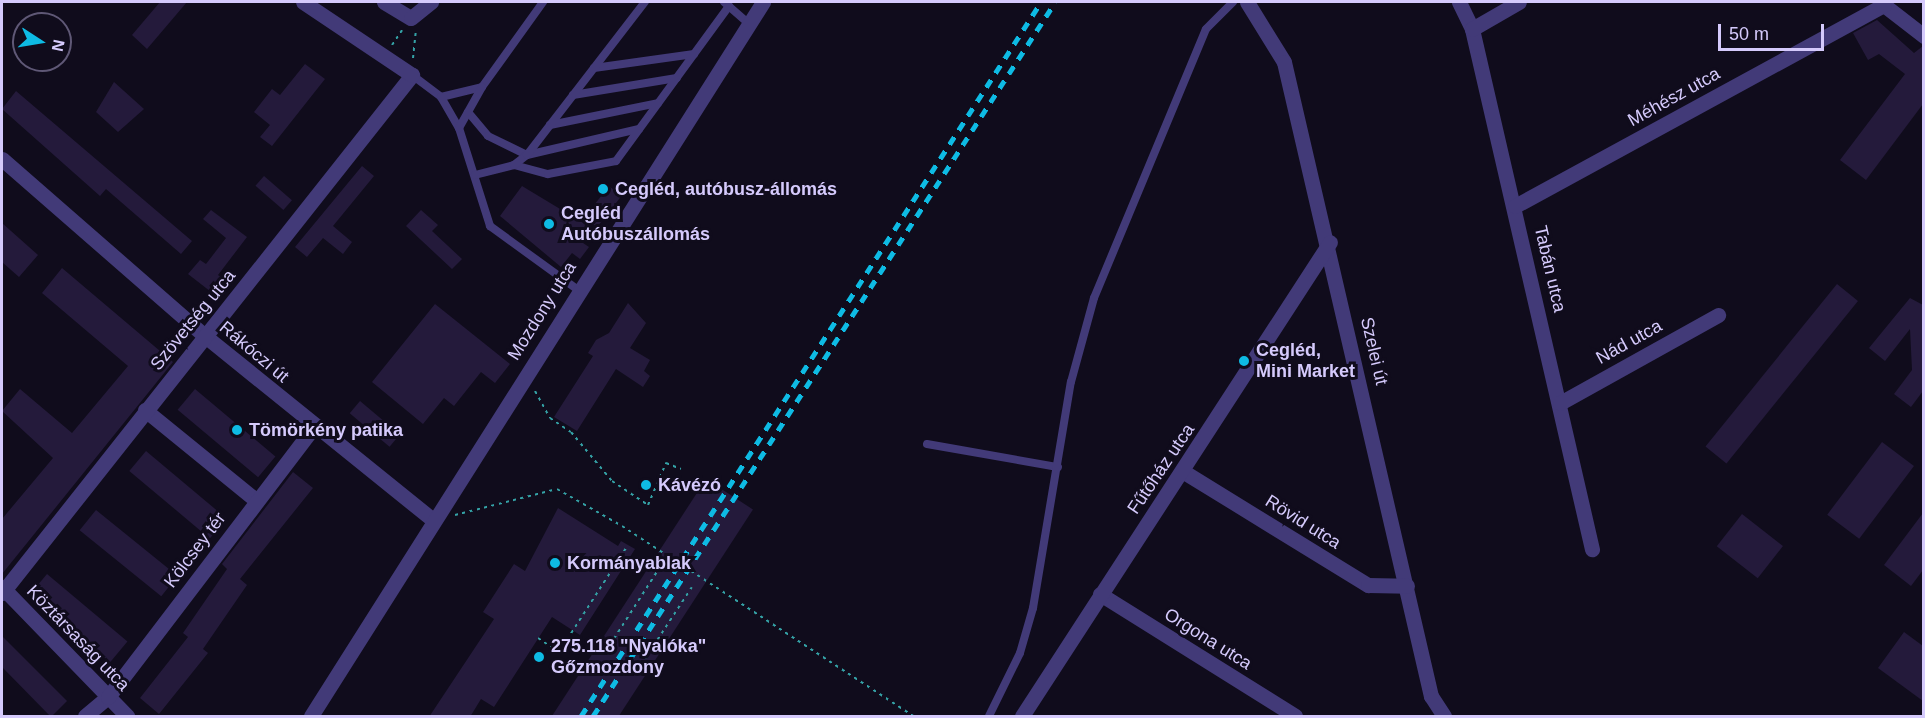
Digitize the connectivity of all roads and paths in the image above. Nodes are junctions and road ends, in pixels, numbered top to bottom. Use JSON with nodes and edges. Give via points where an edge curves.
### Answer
{"nodes":[{"id":1,"x":303,"y":2,"type":"edge"},
{"id":2,"x":384,"y":2,"type":"edge"},
{"id":3,"x":430,"y":2,"type":"edge"},
{"id":4,"x":543,"y":2,"type":"edge"},
{"id":5,"x":645,"y":2,"type":"edge"},
{"id":6,"x":763,"y":2,"type":"edge"},
{"id":7,"x":1233,"y":2,"type":"edge"},
{"id":8,"x":1247,"y":2,"type":"edge"},
{"id":9,"x":1459,"y":2,"type":"edge"},
{"id":10,"x":1519,"y":2,"type":"edge"},
{"id":11,"x":1882,"y":3,"type":"edge"},
{"id":12,"x":727,"y":4,"type":"edge"},
{"id":13,"x":414,"y":17,"type":"junction"},
{"id":14,"x":749,"y":24,"type":"junction"},
{"id":15,"x":1472,"y":29,"type":"junction"},
{"id":16,"x":1923,"y":36,"type":"edge"},
{"id":17,"x":694,"y":54,"type":"junction"},
{"id":18,"x":384,"y":56,"type":"junction"},
{"id":19,"x":594,"y":68,"type":"junction"},
{"id":20,"x":412,"y":75,"type":"junction"},
{"id":21,"x":677,"y":78,"type":"junction"},
{"id":22,"x":482,"y":87,"type":"junction"},
{"id":23,"x":573,"y":95,"type":"junction"},
{"id":24,"x":441,"y":97,"type":"junction"},
{"id":25,"x":658,"y":103,"type":"junction"},
{"id":26,"x":468,"y":112,"type":"junction"},
{"id":27,"x":550,"y":124,"type":"junction"},
{"id":28,"x":459,"y":128,"type":"junction"},
{"id":29,"x":639,"y":129,"type":"junction"},
{"id":30,"x":527,"y":155,"type":"junction"},
{"id":31,"x":2,"y":159,"type":"edge"},
{"id":32,"x":514,"y":165,"type":"junction"},
{"id":33,"x":475,"y":175,"type":"junction"},
{"id":34,"x":1515,"y":206,"type":"junction"},
{"id":35,"x":1330,"y":242,"type":"junction"},
{"id":36,"x":578,"y":290,"type":"junction"},
{"id":37,"x":1718,"y":315,"type":"dead end"},
{"id":38,"x":205,"y":336,"type":"junction"},
{"id":39,"x":525,"y":374,"type":"junction"},
{"id":40,"x":1560,"y":403,"type":"junction"},
{"id":41,"x":146,"y":410,"type":"junction"},
{"id":42,"x":314,"y":427,"type":"junction"},
{"id":43,"x":927,"y":444,"type":"dead end"},
{"id":44,"x":1058,"y":467,"type":"junction"},
{"id":45,"x":681,"y":469,"type":"dead end"},
{"id":46,"x":1184,"y":472,"type":"junction"},
{"id":47,"x":257,"y":501,"type":"junction"},
{"id":48,"x":433,"y":520,"type":"junction"},
{"id":49,"x":628,"y":545,"type":"dead end"},
{"id":50,"x":1592,"y":549,"type":"dead end"},
{"id":51,"x":660,"y":567,"type":"dead end"},
{"id":52,"x":1407,"y":586,"type":"junction"},
{"id":53,"x":692,"y":587,"type":"dead end"},
{"id":54,"x":3,"y":590,"type":"edge"},
{"id":55,"x":1100,"y":594,"type":"junction"},
{"id":56,"x":538,"y":638,"type":"dead end"},
{"id":57,"x":606,"y":651,"type":"dead end"},
{"id":58,"x":637,"y":671,"type":"dead end"},
{"id":59,"x":108,"y":697,"type":"junction"},
{"id":60,"x":86,"y":717,"type":"edge"},
{"id":61,"x":127,"y":717,"type":"edge"},
{"id":62,"x":310,"y":717,"type":"edge"},
{"id":63,"x":913,"y":717,"type":"edge"},
{"id":64,"x":989,"y":717,"type":"edge"},
{"id":65,"x":1022,"y":717,"type":"edge"},
{"id":66,"x":1295,"y":717,"type":"edge"},
{"id":67,"x":1444,"y":717,"type":"edge"}],
"edges":[{"from":1,"to":18,"type":"street"},
{"from":2,"to":13,"type":"street"},
{"from":3,"to":13,"type":"street"},
{"from":4,"to":22,"type":"lane"},
{"from":5,"to":19,"type":"lane"},
{"from":6,"to":14,"type":"street","name":"Mozdony utca"},
{"from":7,"to":44,"type":"lane","via":[[1206,29],[1094,298],[1075,361]]},
{"from":8,"to":35,"type":"street","name":"Szelei út","via":[[1284,63]]},
{"from":9,"to":15,"type":"street","name":"Tabán utca"},
{"from":10,"to":15,"type":"street"},
{"from":11,"to":16,"type":"street"},
{"from":11,"to":34,"type":"street","name":"Méhész utca"},
{"from":12,"to":14,"type":"lane"},
{"from":12,"to":17,"type":"lane"},
{"from":13,"to":18,"type":"path"},
{"from":13,"to":20,"type":"path"},
{"from":14,"to":36,"type":"street","name":"Mozdony utca"},
{"from":15,"to":34,"type":"street","name":"Tabán utca"},
{"from":17,"to":19,"type":"lane"},
{"from":17,"to":21,"type":"lane"},
{"from":18,"to":20,"type":"street"},
{"from":19,"to":23,"type":"lane"},
{"from":20,"to":24,"type":"lane"},
{"from":20,"to":38,"type":"street","name":"Szövetség utca"},
{"from":21,"to":23,"type":"lane"},
{"from":21,"to":25,"type":"lane"},
{"from":22,"to":24,"type":"lane"},
{"from":22,"to":26,"type":"lane"},
{"from":23,"to":27,"type":"lane"},
{"from":24,"to":28,"type":"lane"},
{"from":25,"to":27,"type":"lane"},
{"from":25,"to":29,"type":"lane"},
{"from":26,"to":28,"type":"lane"},
{"from":26,"to":30,"type":"lane","via":[[488,136]]},
{"from":27,"to":30,"type":"lane"},
{"from":28,"to":33,"type":"lane"},
{"from":29,"to":30,"type":"lane"},
{"from":29,"to":32,"type":"lane","via":[[616,161],[548,174]]},
{"from":30,"to":32,"type":"lane"},
{"from":31,"to":38,"type":"street","name":"Rákóczi út"},
{"from":32,"to":33,"type":"lane"},
{"from":33,"to":36,"type":"lane","via":[[490,226]]},
{"from":34,"to":40,"type":"street","name":"Tabán utca"},
{"from":35,"to":46,"type":"street","name":"Fűtőház utca"},
{"from":35,"to":52,"type":"street","name":"Szelei út"},
{"from":36,"to":39,"type":"street","name":"Mozdony utca"},
{"from":37,"to":40,"type":"street","name":"Nád utca"},
{"from":38,"to":41,"type":"street","name":"Szövetség utca"},
{"from":38,"to":42,"type":"street","name":"Rákóczi út"},
{"from":39,"to":45,"type":"path","via":[[550,418],[571,432],[612,481],[648,505],[666,463]]},
{"from":39,"to":48,"type":"street","name":"Mozdony utca"},
{"from":40,"to":50,"type":"street","name":"Tabán utca"},
{"from":41,"to":47,"type":"street"},
{"from":41,"to":54,"type":"street","name":"Szövetség utca"},
{"from":42,"to":47,"type":"street","name":"Kölcsey tér"},
{"from":42,"to":48,"type":"street","name":"Rákóczi út"},
{"from":43,"to":44,"type":"lane"},
{"from":44,"to":64,"type":"lane","via":[[1026,635]]},
{"from":46,"to":52,"type":"street","name":"Rövid utca","via":[[1368,585]]},
{"from":46,"to":55,"type":"street","name":"Fűtőház utca"},
{"from":47,"to":59,"type":"street","name":"Kölcsey tér"},
{"from":48,"to":62,"type":"street"},
{"from":48,"to":63,"type":"path","bridge":true,"via":[[557,489],[622,526]]},
{"from":49,"to":56,"type":"path","via":[[559,652]]},
{"from":51,"to":57,"type":"path"},
{"from":52,"to":67,"type":"street","name":"Szelei út","via":[[1431,696]]},
{"from":53,"to":58,"type":"path"},
{"from":54,"to":59,"type":"street","name":"Köztársaság utca"},
{"from":55,"to":65,"type":"street","name":"Fűtőház utca"},
{"from":55,"to":66,"type":"street","name":"Orgona utca"},
{"from":59,"to":60,"type":"street","name":"Kölcsey tér"},
{"from":59,"to":61,"type":"street","name":"Köztársaság utca"}]}
